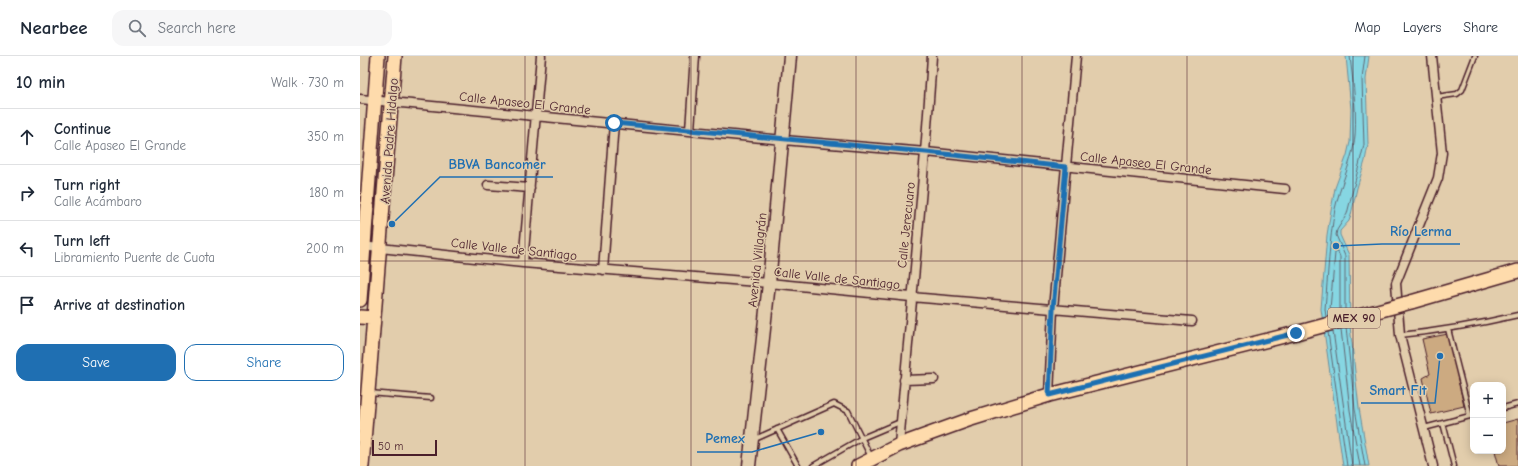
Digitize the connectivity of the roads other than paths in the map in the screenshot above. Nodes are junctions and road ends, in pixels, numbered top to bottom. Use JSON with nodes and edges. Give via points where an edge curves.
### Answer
{"nodes":[{"id":1,"x":541,"y":56,"type":"edge"},
{"id":2,"x":695,"y":56,"type":"edge"},
{"id":3,"x":790,"y":56,"type":"edge"},
{"id":4,"x":932,"y":56,"type":"edge"},
{"id":5,"x":1076,"y":56,"type":"edge"},
{"id":6,"x":1432,"y":56,"type":"edge"},
{"id":7,"x":1475,"y":56,"type":"edge"},
{"id":8,"x":378,"y":60,"type":"edge"},
{"id":9,"x":395,"y":60,"type":"edge"},
{"id":10,"x":1435,"y":97,"type":"junction"},
{"id":11,"x":360,"y":99,"type":"edge"},
{"id":12,"x":376,"y":101,"type":"junction"},
{"id":13,"x":392,"y":102,"type":"junction"},
{"id":14,"x":536,"y":115,"type":"junction"},
{"id":15,"x":614,"y":123,"type":"junction"},
{"id":16,"x":690,"y":130,"type":"junction"},
{"id":17,"x":783,"y":140,"type":"junction"},
{"id":18,"x":926,"y":152,"type":"junction"},
{"id":19,"x":1066,"y":167,"type":"junction"},
{"id":20,"x":488,"y":184,"type":"dead end"},
{"id":21,"x":530,"y":188,"type":"junction"},
{"id":22,"x":1285,"y":189,"type":"dead end"},
{"id":23,"x":362,"y":247,"type":"edge"},
{"id":24,"x":380,"y":248,"type":"junction"},
{"id":25,"x":523,"y":263,"type":"junction"},
{"id":26,"x":603,"y":270,"type":"junction"},
{"id":27,"x":1518,"y":271,"type":"edge"},
{"id":28,"x":769,"y":283,"type":"junction"},
{"id":29,"x":911,"y":298,"type":"junction"},
{"id":30,"x":360,"y":300,"type":"edge"},
{"id":31,"x":1053,"y":309,"type":"junction"},
{"id":32,"x":1518,"y":315,"type":"edge"},
{"id":33,"x":360,"y":317,"type":"edge"},
{"id":34,"x":374,"y":318,"type":"junction"},
{"id":35,"x":1192,"y":321,"type":"dead end"},
{"id":36,"x":1448,"y":329,"type":"junction"},
{"id":37,"x":1400,"y":335,"type":"junction"},
{"id":38,"x":934,"y":379,"type":"dead end"},
{"id":39,"x":904,"y":380,"type":"junction"},
{"id":40,"x":363,"y":392,"type":"edge"},
{"id":41,"x":1049,"y":395,"type":"junction"},
{"id":42,"x":431,"y":398,"type":"dead end"},
{"id":43,"x":1518,"y":404,"type":"edge"},
{"id":44,"x":1506,"y":407,"type":"edge"},
{"id":45,"x":1470,"y":412,"type":"edge"},
{"id":46,"x":1470,"y":416,"type":"edge"},
{"id":47,"x":901,"y":422,"type":"junction"},
{"id":48,"x":1443,"y":423,"type":"junction"},
{"id":49,"x":777,"y":429,"type":"junction"},
{"id":50,"x":1422,"y":429,"type":"junction"},
{"id":51,"x":862,"y":438,"type":"junction"},
{"id":52,"x":752,"y":440,"type":"junction"},
{"id":53,"x":899,"y":444,"type":"junction"},
{"id":54,"x":872,"y":459,"type":"junction"},
{"id":55,"x":362,"y":466,"type":"edge"},
{"id":56,"x":749,"y":466,"type":"edge"},
{"id":57,"x":798,"y":466,"type":"edge"},
{"id":58,"x":813,"y":466,"type":"edge"},
{"id":59,"x":858,"y":466,"type":"edge"},
{"id":60,"x":1433,"y":466,"type":"edge"},
{"id":61,"x":1454,"y":466,"type":"edge"}],
"edges":[{"from":1,"to":14,"type":"street"},
{"from":2,"to":16,"type":"street"},
{"from":3,"to":17,"type":"street","name":"Avenida Villagrán"},
{"from":4,"to":18,"type":"street","name":"Calle Jerecuaro"},
{"from":5,"to":19,"type":"street"},
{"from":6,"to":10,"type":"street"},
{"from":7,"to":10,"type":"lane","via":[[1462,90],[1457,94]]},
{"from":8,"to":9,"type":"main road"},
{"from":8,"to":12,"type":"main road","name":"Avenida Padre Hidalgo"},
{"from":9,"to":13,"type":"main road","name":"Avenida Padre Hidalgo"},
{"from":10,"to":37,"type":"street","via":[[1442,153],[1438,178],[1396,283]]},
{"from":11,"to":12,"type":"street","name":"Calle Apaseo El Grande"},
{"from":12,"to":13,"type":"street","name":"Calle Apaseo El Grande"},
{"from":12,"to":23,"type":"main road","name":"Avenida Padre Hidalgo"},
{"from":13,"to":14,"type":"street","name":"Calle Apaseo El Grande"},
{"from":13,"to":24,"type":"main road","name":"Avenida Padre Hidalgo"},
{"from":14,"to":15,"type":"street","name":"Calle Apaseo El Grande"},
{"from":14,"to":21,"type":"street"},
{"from":15,"to":16,"type":"street","name":"Calle Apaseo El Grande"},
{"from":15,"to":26,"type":"street"},
{"from":16,"to":17,"type":"street","name":"Calle Apaseo El Grande"},
{"from":17,"to":18,"type":"street","name":"Calle Apaseo El Grande"},
{"from":17,"to":28,"type":"street","name":"Avenida Villagrán"},
{"from":18,"to":19,"type":"street","name":"Calle Apaseo El Grande"},
{"from":18,"to":29,"type":"street","name":"Calle Jerecuaro"},
{"from":19,"to":22,"type":"street","name":"Calle Apaseo El Grande"},
{"from":19,"to":31,"type":"street"},
{"from":20,"to":21,"type":"street"},
{"from":21,"to":25,"type":"street"},
{"from":23,"to":24,"type":"street","name":"Calle Valle de Santiago"},
{"from":23,"to":30,"type":"main road","name":"Avenida Padre Hidalgo"},
{"from":24,"to":25,"type":"street","name":"Calle Valle de Santiago"},
{"from":24,"to":34,"type":"main road","name":"Avenida Padre Hidalgo"},
{"from":25,"to":26,"type":"street","name":"Calle Valle de Santiago"},
{"from":26,"to":28,"type":"street","name":"Calle Valle de Santiago"},
{"from":27,"to":41,"type":"main road","number":"MEX 90","bridge":true,"via":[[1296,333]]},
{"from":28,"to":29,"type":"street","name":"Calle Valle de Santiago"},
{"from":28,"to":52,"type":"street","name":"Avenida Villagrán"},
{"from":29,"to":31,"type":"street","name":"Calle Valle de Santiago"},
{"from":29,"to":39,"type":"street","name":"Calle Jerecuaro"},
{"from":31,"to":35,"type":"street","name":"Calle Valle de Santiago"},
{"from":31,"to":41,"type":"street"},
{"from":32,"to":36,"type":"lane"},
{"from":33,"to":34,"type":"main road"},
{"from":34,"to":40,"type":"main road","name":"Avenida Padre Hidalgo"},
{"from":36,"to":37,"type":"lane"},
{"from":36,"to":45,"type":"lane"},
{"from":37,"to":50,"type":"street"},
{"from":38,"to":39,"type":"street"},
{"from":39,"to":47,"type":"street","name":"Calle Jerecuaro"},
{"from":40,"to":42,"type":"lane"},
{"from":40,"to":55,"type":"main road","name":"Avenida Padre Hidalgo"},
{"from":41,"to":53,"type":"main road","number":"MEX 90"},
{"from":43,"to":44,"type":"lane"},
{"from":46,"to":48,"type":"lane"},
{"from":47,"to":51,"type":"lane"},
{"from":47,"to":53,"type":"street","name":"Calle Jerecuaro"},
{"from":48,"to":50,"type":"lane"},
{"from":48,"to":61,"type":"lane"},
{"from":49,"to":51,"type":"lane","via":[[834,404],[848,411]]},
{"from":49,"to":52,"type":"lane"},
{"from":49,"to":57,"type":"lane"},
{"from":50,"to":60,"type":"street"},
{"from":51,"to":54,"type":"lane"},
{"from":51,"to":58,"type":"lane"},
{"from":52,"to":56,"type":"street","name":"Avenida Villagrán"},
{"from":53,"to":54,"type":"main road","number":"MEX 90"},
{"from":54,"to":59,"type":"main road","number":"MEX 90"}]}
